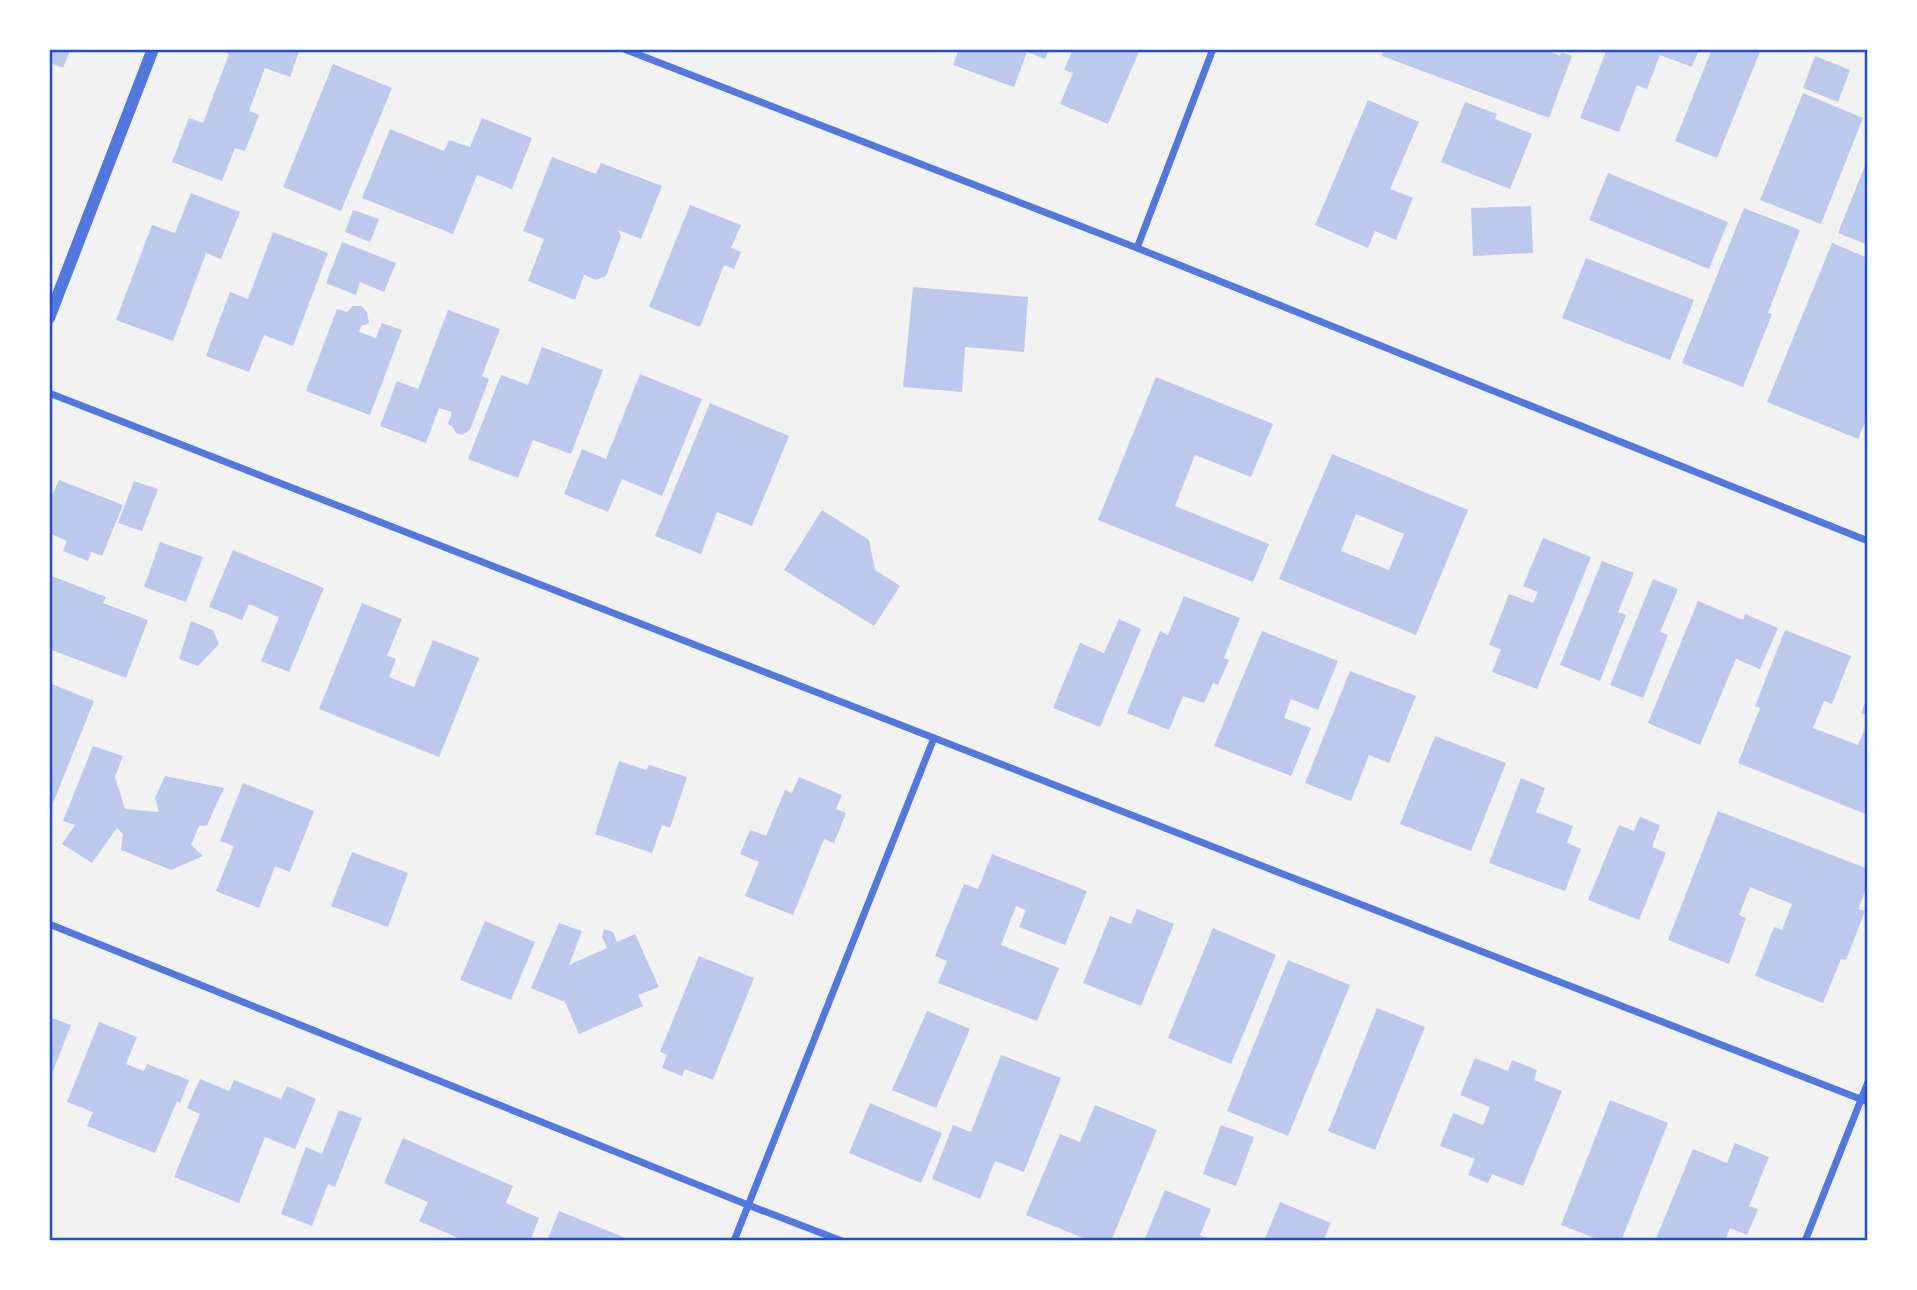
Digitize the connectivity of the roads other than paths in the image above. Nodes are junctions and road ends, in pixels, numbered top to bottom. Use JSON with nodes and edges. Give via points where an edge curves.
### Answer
{"nodes":[{"id":1,"x":153,"y":49,"type":"edge"},
{"id":2,"x":624,"y":49,"type":"edge"},
{"id":3,"x":1213,"y":49,"type":"edge"},
{"id":4,"x":1137,"y":248,"type":"junction"},
{"id":5,"x":49,"y":317,"type":"edge"},
{"id":6,"x":49,"y":393,"type":"edge"},
{"id":7,"x":1868,"y":541,"type":"edge"},
{"id":8,"x":934,"y":738,"type":"junction"},
{"id":9,"x":49,"y":924,"type":"edge"},
{"id":10,"x":1868,"y":1082,"type":"edge"},
{"id":11,"x":1864,"y":1101,"type":"edge"},
{"id":12,"x":748,"y":1205,"type":"junction"},
{"id":13,"x":734,"y":1241,"type":"edge"},
{"id":14,"x":842,"y":1241,"type":"edge"},
{"id":15,"x":1805,"y":1241,"type":"edge"}],
"edges":[{"from":1,"to":5,"type":"street"},
{"from":2,"to":4,"type":"street"},
{"from":3,"to":4,"type":"street"},
{"from":4,"to":7,"type":"street"},
{"from":6,"to":8,"type":"street"},
{"from":8,"to":11,"type":"street"},
{"from":8,"to":12,"type":"street"},
{"from":9,"to":12,"type":"street"},
{"from":10,"to":11,"type":"street"},
{"from":11,"to":15,"type":"street"},
{"from":12,"to":13,"type":"street"},
{"from":12,"to":14,"type":"street"}]}
